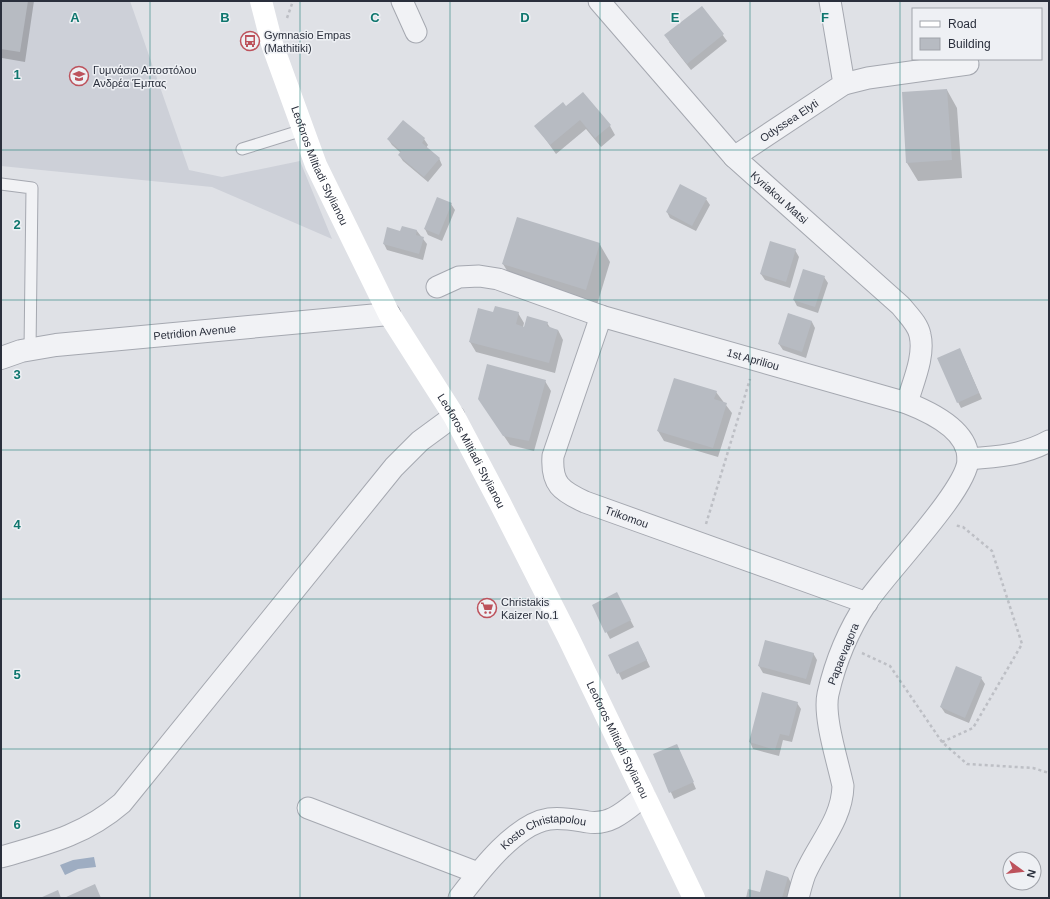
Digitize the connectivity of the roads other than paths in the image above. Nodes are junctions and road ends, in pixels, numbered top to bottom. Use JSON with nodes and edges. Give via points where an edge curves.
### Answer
{"nodes":[{"id":1,"x":261,"y":1,"type":"edge"},
{"id":2,"x":402,"y":1,"type":"edge"},
{"id":3,"x":599,"y":1,"type":"edge"},
{"id":4,"x":830,"y":1,"type":"edge"},
{"id":5,"x":416,"y":32,"type":"dead end"},
{"id":6,"x":968,"y":64,"type":"dead end"},
{"id":7,"x":844,"y":84,"type":"junction"},
{"id":8,"x":303,"y":130,"type":"junction"},
{"id":9,"x":242,"y":149,"type":"dead end"},
{"id":10,"x":734,"y":157,"type":"junction"},
{"id":11,"x":1,"y":184,"type":"edge"},
{"id":12,"x":437,"y":287,"type":"dead end"},
{"id":13,"x":390,"y":314,"type":"junction"},
{"id":14,"x":601,"y":316,"type":"junction"},
{"id":15,"x":30,"y":350,"type":"junction"},
{"id":16,"x":1,"y":358,"type":"edge"},
{"id":17,"x":907,"y":403,"type":"junction"},
{"id":18,"x":454,"y":416,"type":"junction"},
{"id":19,"x":1049,"y":441,"type":"edge"},
{"id":20,"x":968,"y":459,"type":"junction"},
{"id":21,"x":867,"y":602,"type":"junction"},
{"id":22,"x":644,"y":796,"type":"junction"},
{"id":23,"x":308,"y":808,"type":"dead end"},
{"id":24,"x":1,"y":858,"type":"edge"},
{"id":25,"x":478,"y":873,"type":"junction"},
{"id":26,"x":459,"y":898,"type":"edge"},
{"id":27,"x":694,"y":898,"type":"edge"},
{"id":28,"x":798,"y":898,"type":"edge"}],
"edges":[{"from":1,"to":8,"type":"main road","name":"Leoforos Miltiadi Stylianou","via":[[272,44]]},
{"from":2,"to":5,"type":"street"},
{"from":3,"to":10,"type":"street","name":"Kyriakou Matsi"},
{"from":4,"to":7,"type":"street"},
{"from":6,"to":7,"type":"street","name":"Odyssea Elyti","via":[[868,78]]},
{"from":7,"to":10,"type":"street","name":"Odyssea Elyti"},
{"from":8,"to":9,"type":"lane"},
{"from":8,"to":13,"type":"main road","name":"Leoforos Miltiadi Stylianou","via":[[316,165]]},
{"from":10,"to":17,"type":"street","name":"Kyriakou Matsi","via":[[901,306],[913,320],[920,335],[921,352]]},
{"from":11,"to":15,"type":"lane","via":[[32,188]]},
{"from":12,"to":14,"type":"street","name":"1st Apriliou","via":[[460,277],[480,276],[498,279]]},
{"from":13,"to":15,"type":"street","name":"Petridion Avenue","via":[[56,345]]},
{"from":13,"to":18,"type":"main road","name":"Leoforos Miltiadi Stylianou"},
{"from":14,"to":17,"type":"street","name":"1st Apriliou"},
{"from":14,"to":21,"type":"street","name":"Trikomou","via":[[553,456],[552,471],[566,493]]},
{"from":15,"to":16,"type":"street","name":"Petridion Avenue"},
{"from":17,"to":20,"type":"street","name":"1st Apriliou","via":[[931,413],[959,435]]},
{"from":18,"to":22,"type":"main road","name":"Leoforos Miltiadi Stylianou","via":[[564,630]]},
{"from":18,"to":24,"type":"street","via":[[420,441],[394,467],[122,803],[105,819],[85,829]]},
{"from":19,"to":20,"type":"street","via":[[1021,453]]},
{"from":20,"to":21,"type":"street","name":"Papaevagora","via":[[956,489]]},
{"from":21,"to":28,"type":"street","name":"Papaevagora","via":[[853,627],[835,670],[826,706],[843,786],[843,799],[837,816],[805,874]]},
{"from":22,"to":25,"type":"street","name":"Kosto Christapolou","via":[[618,817],[606,821],[591,823],[548,819],[531,825],[518,834]]},
{"from":22,"to":27,"type":"main road","name":"Leoforos Miltiadi Stylianou"},
{"from":23,"to":25,"type":"street"},
{"from":25,"to":26,"type":"street","name":"Kosto Christapolou"}]}
